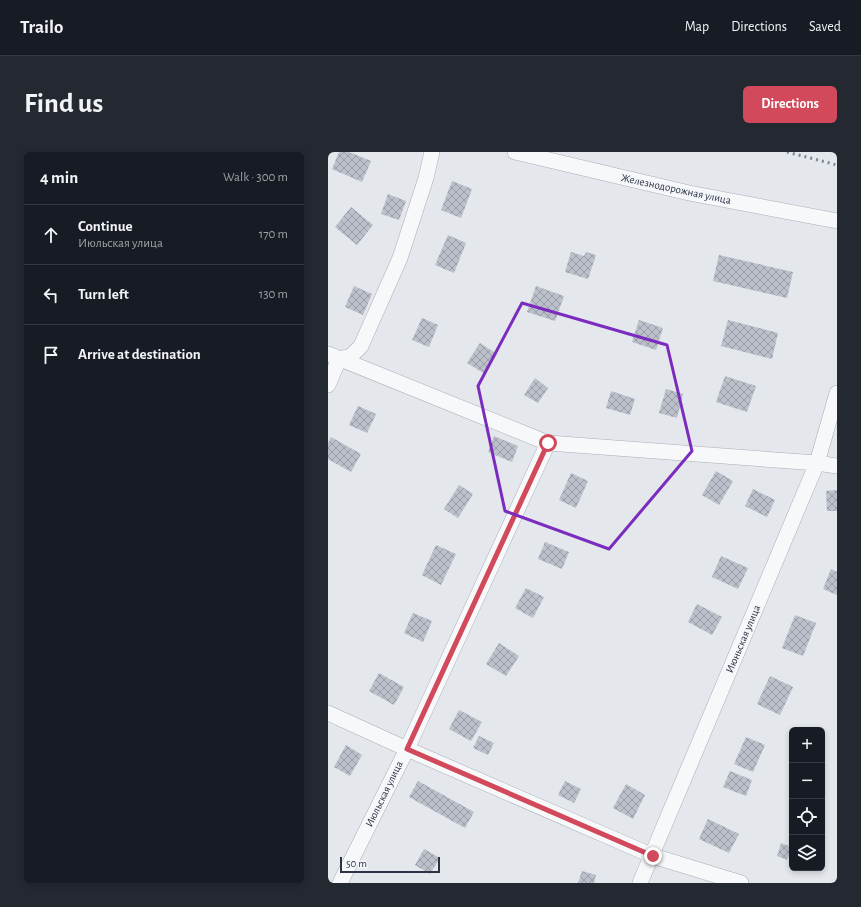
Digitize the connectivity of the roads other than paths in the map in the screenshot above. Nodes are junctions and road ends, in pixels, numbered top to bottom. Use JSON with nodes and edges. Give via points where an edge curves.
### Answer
{"nodes":[{"id":1,"x":432,"y":152,"type":"edge"},
{"id":2,"x":515,"y":152,"type":"edge"},
{"id":3,"x":837,"y":221,"type":"edge"},
{"id":4,"x":334,"y":357,"type":"edge"},
{"id":5,"x":328,"y":385,"type":"edge"},
{"id":6,"x":837,"y":392,"type":"edge"},
{"id":7,"x":548,"y":443,"type":"junction"},
{"id":8,"x":817,"y":463,"type":"junction"},
{"id":9,"x":837,"y":466,"type":"edge"},
{"id":10,"x":328,"y":713,"type":"edge"},
{"id":11,"x":407,"y":749,"type":"junction"},
{"id":12,"x":653,"y":856,"type":"junction"},
{"id":13,"x":340,"y":883,"type":"edge"},
{"id":14,"x":640,"y":883,"type":"edge"},
{"id":15,"x":741,"y":883,"type":"edge"}],
"edges":[{"from":1,"to":4,"type":"street","via":[[400,258],[362,346],[351,356]]},
{"from":2,"to":3,"type":"street","name":"Железнодорожная улица","via":[[690,193]]},
{"from":4,"to":5,"type":"street"},
{"from":4,"to":7,"type":"street"},
{"from":6,"to":8,"type":"street","name":"Июньская улица"},
{"from":7,"to":8,"type":"street"},
{"from":7,"to":11,"type":"street","name":"Июльская улица"},
{"from":8,"to":9,"type":"street"},
{"from":8,"to":12,"type":"street","name":"Июньская улица"},
{"from":10,"to":11,"type":"street"},
{"from":11,"to":12,"type":"street"},
{"from":11,"to":13,"type":"street","name":"Июльская улица"},
{"from":12,"to":14,"type":"street","name":"Июньская улица"},
{"from":12,"to":15,"type":"street"}]}
